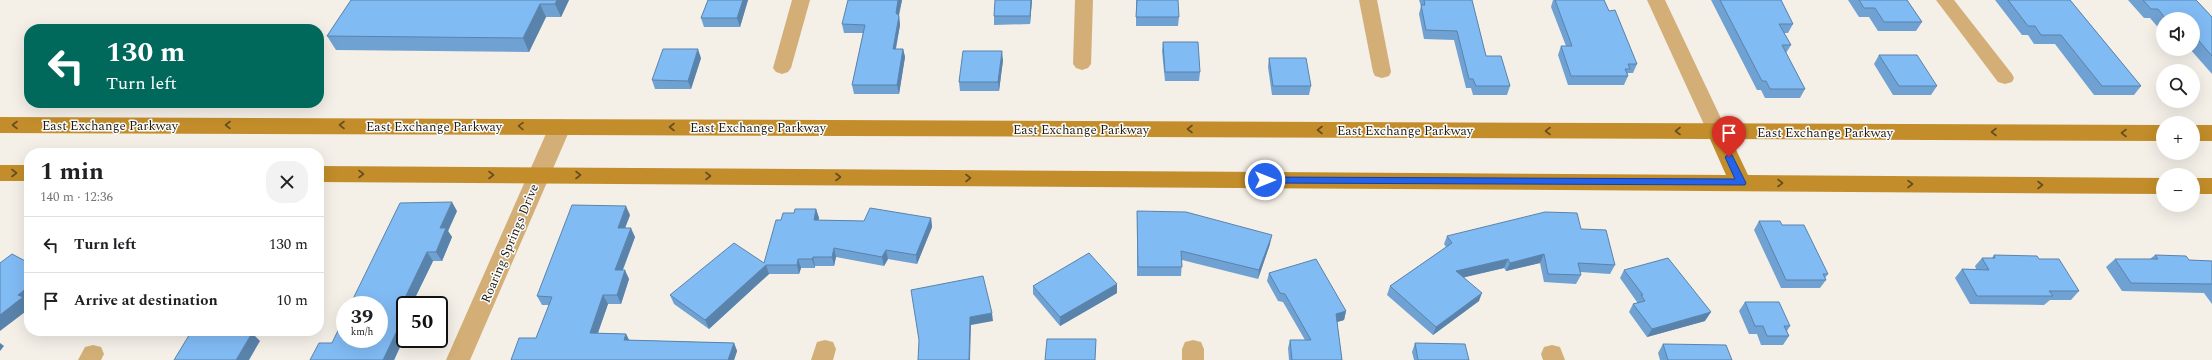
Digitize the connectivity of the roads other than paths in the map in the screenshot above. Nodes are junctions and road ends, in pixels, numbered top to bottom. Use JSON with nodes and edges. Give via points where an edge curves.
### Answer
{"nodes":[{"id":1,"x":800,"y":0,"type":"edge"},
{"id":2,"x":1084,"y":0,"type":"edge"},
{"id":3,"x":1368,"y":0,"type":"edge"},
{"id":4,"x":1656,"y":0,"type":"edge"},
{"id":5,"x":1945,"y":0,"type":"edge"},
{"id":6,"x":1082,"y":64,"type":"dead end"},
{"id":7,"x":782,"y":68,"type":"dead end"},
{"id":8,"x":1382,"y":72,"type":"dead end"},
{"id":9,"x":2005,"y":78,"type":"dead end"},
{"id":10,"x":0,"y":125,"type":"edge"},
{"id":11,"x":560,"y":127,"type":"junction"},
{"id":12,"x":1717,"y":131,"type":"junction"},
{"id":13,"x":2156,"y":133,"type":"edge"},
{"id":14,"x":2200,"y":133,"type":"edge"},
{"id":15,"x":2212,"y":133,"type":"edge"},
{"id":16,"x":0,"y":173,"type":"edge"},
{"id":17,"x":24,"y":173,"type":"edge"},
{"id":18,"x":324,"y":174,"type":"edge"},
{"id":19,"x":539,"y":175,"type":"junction"},
{"id":20,"x":1741,"y":183,"type":"junction"},
{"id":21,"x":2156,"y":186,"type":"edge"},
{"id":22,"x":2200,"y":186,"type":"edge"},
{"id":23,"x":2212,"y":186,"type":"edge"},
{"id":24,"x":458,"y":360,"type":"edge"}],
"edges":[{"from":1,"to":7,"type":"street"},
{"from":2,"to":6,"type":"street"},
{"from":3,"to":8,"type":"street"},
{"from":4,"to":12,"type":"street"},
{"from":5,"to":9,"type":"street"},
{"from":11,"to":10,"type":"main road","name":"East Exchange Parkway","one_way":true},
{"from":12,"to":11,"type":"main road","name":"East Exchange Parkway","one_way":true},
{"from":11,"to":19,"type":"street","name":"Roaring Springs Drive"},
{"from":13,"to":12,"type":"main road","name":"East Exchange Parkway","one_way":true},
{"from":12,"to":20,"type":"main road"},
{"from":14,"to":15,"type":"main road"},
{"from":16,"to":17,"type":"main road","one_way":true},
{"from":18,"to":19,"type":"main road","one_way":true},
{"from":19,"to":20,"type":"main road","one_way":true},
{"from":19,"to":24,"type":"street","name":"Roaring Springs Drive"},
{"from":20,"to":21,"type":"main road","one_way":true},
{"from":22,"to":23,"type":"main road"}]}
